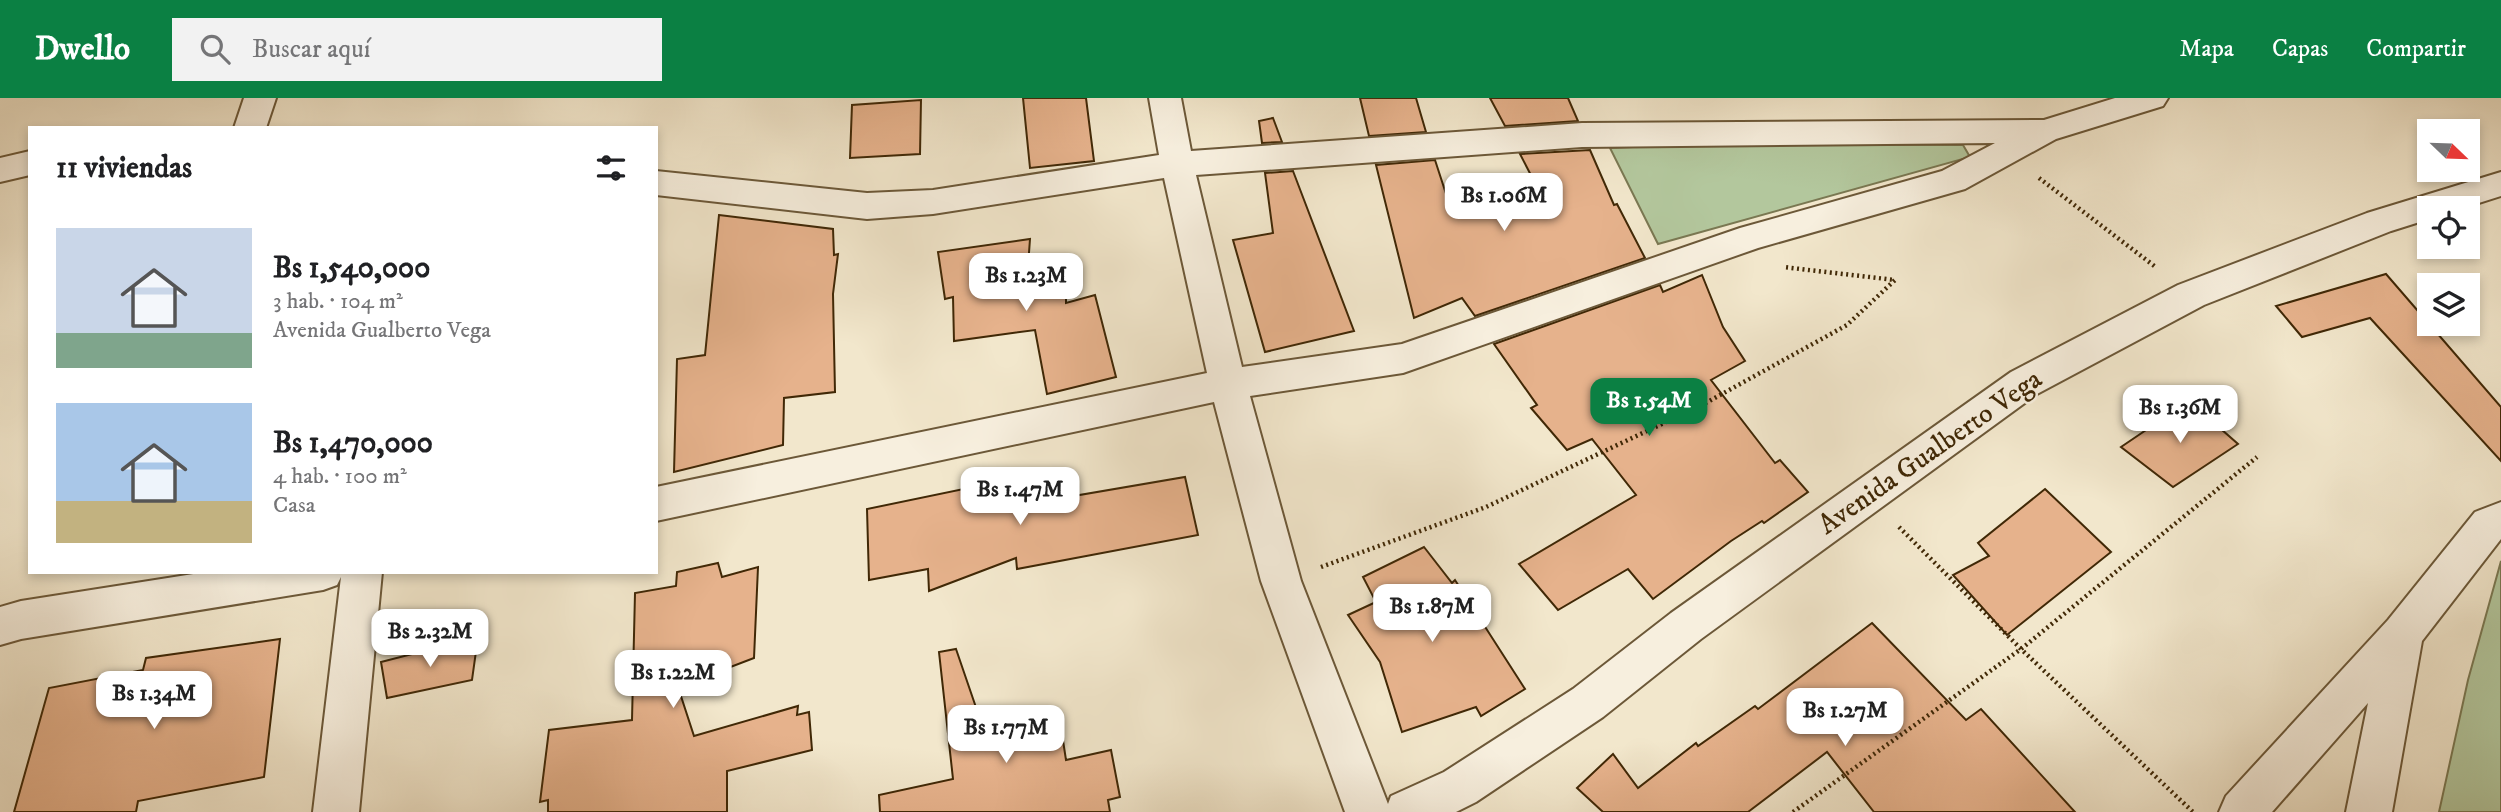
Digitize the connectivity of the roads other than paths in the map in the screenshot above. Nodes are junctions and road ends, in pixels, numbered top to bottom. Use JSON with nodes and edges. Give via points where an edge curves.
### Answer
{"nodes":[{"id":1,"x":260,"y":98,"type":"edge"},
{"id":2,"x":1165,"y":98,"type":"edge"},
{"id":3,"x":2152,"y":98,"type":"edge"},
{"id":4,"x":251,"y":126,"type":"edge"},
{"id":5,"x":2045,"y":131,"type":"junction"},
{"id":6,"x":28,"y":163,"type":"edge"},
{"id":7,"x":1177,"y":164,"type":"junction"},
{"id":8,"x":0,"y":170,"type":"edge"},
{"id":9,"x":658,"y":183,"type":"edge"},
{"id":10,"x":2501,"y":184,"type":"edge"},
{"id":11,"x":1228,"y":384,"type":"junction"},
{"id":12,"x":658,"y":504,"type":"edge"},
{"id":13,"x":2501,"y":519,"type":"edge"},
{"id":14,"x":310,"y":574,"type":"edge"},
{"id":15,"x":362,"y":574,"type":"edge"},
{"id":16,"x":0,"y":626,"type":"edge"},
{"id":17,"x":2403,"y":633,"type":"junction"},
{"id":18,"x":336,"y":812,"type":"edge"},
{"id":19,"x":1368,"y":812,"type":"edge"},
{"id":20,"x":1407,"y":812,"type":"edge"},
{"id":21,"x":2242,"y":812,"type":"edge"},
{"id":22,"x":2369,"y":812,"type":"edge"}],
"edges":[{"from":1,"to":4,"type":"street"},
{"from":2,"to":7,"type":"street"},
{"from":3,"to":5,"type":"street"},
{"from":5,"to":7,"type":"street","via":[[1582,135]]},
{"from":5,"to":11,"type":"street","via":[[1953,180],[1752,237],[1403,358]]},
{"from":6,"to":8,"type":"street"},
{"from":7,"to":9,"type":"street","via":[[933,202],[867,206]]},
{"from":7,"to":11,"type":"street"},
{"from":10,"to":20,"type":"street","name":"Avenida Gualberto Vega","via":[[2379,222],[2191,295],[2024,383],[1686,626],[1588,703],[1460,786]]},
{"from":11,"to":12,"type":"street"},
{"from":11,"to":19,"type":"street","via":[[1281,581]]},
{"from":13,"to":17,"type":"street","via":[[2489,524]]},
{"from":14,"to":16,"type":"street"},
{"from":15,"to":18,"type":"street"},
{"from":17,"to":21,"type":"street"},
{"from":17,"to":22,"type":"street"}]}
